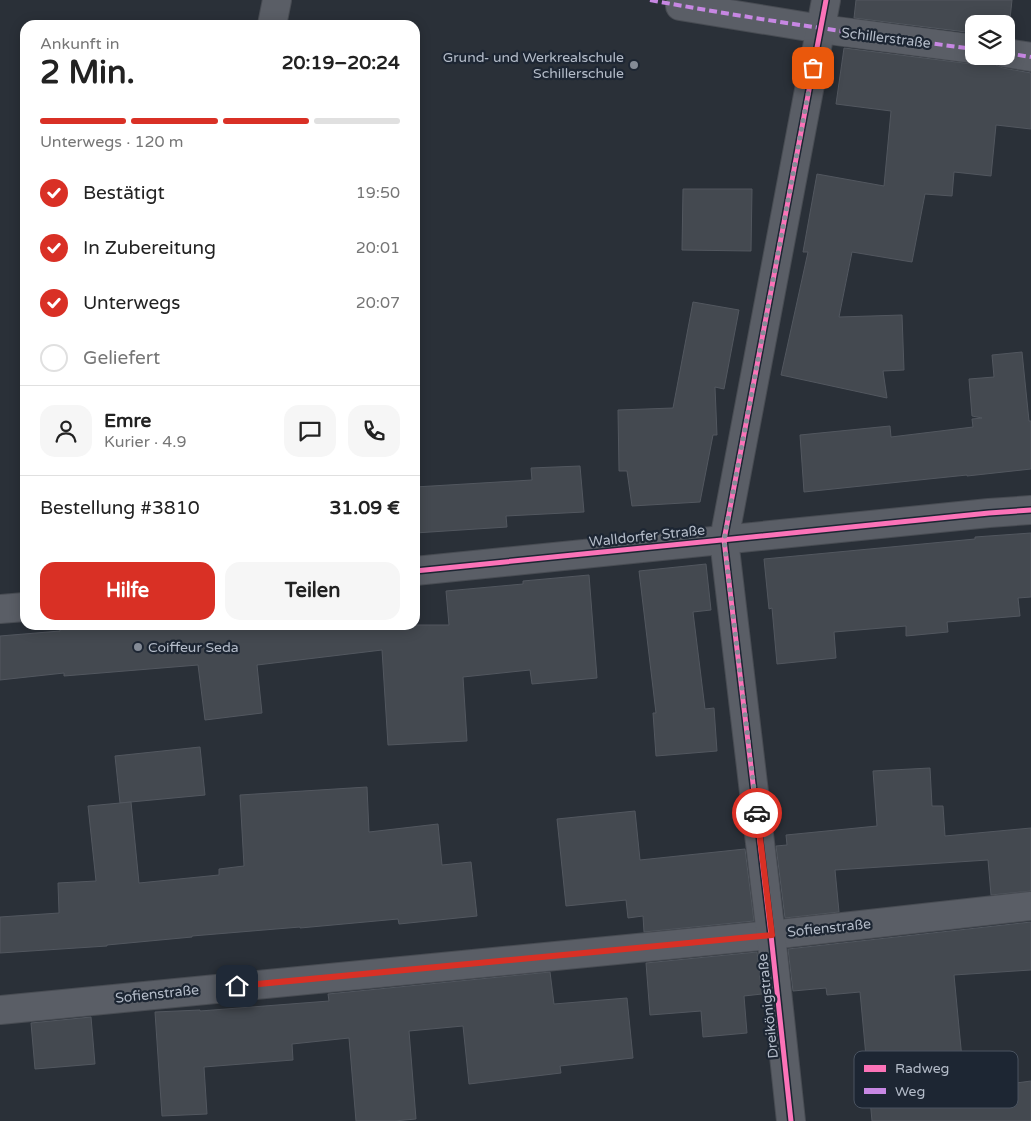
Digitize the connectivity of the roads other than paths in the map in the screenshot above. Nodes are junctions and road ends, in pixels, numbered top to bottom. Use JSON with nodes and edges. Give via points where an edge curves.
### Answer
{"nodes":[{"id":1,"x":277,"y":0,"type":"edge"},
{"id":2,"x":826,"y":0,"type":"edge"},
{"id":3,"x":680,"y":6,"type":"dead end"},
{"id":4,"x":273,"y":20,"type":"edge"},
{"id":5,"x":820,"y":29,"type":"junction"},
{"id":6,"x":965,"y":48,"type":"edge"},
{"id":7,"x":1015,"y":54,"type":"edge"},
{"id":8,"x":1031,"y":56,"type":"edge"},
{"id":9,"x":1031,"y":510,"type":"edge"},
{"id":10,"x":724,"y":540,"type":"junction"},
{"id":11,"x":420,"y":570,"type":"edge"},
{"id":12,"x":20,"y":607,"type":"edge"},
{"id":13,"x":0,"y":609,"type":"edge"},
{"id":14,"x":1031,"y":906,"type":"edge"},
{"id":15,"x":772,"y":935,"type":"junction"},
{"id":16,"x":0,"y":1010,"type":"edge"},
{"id":17,"x":791,"y":1121,"type":"edge"}],
"edges":[{"from":1,"to":4,"type":"street"},
{"from":2,"to":5,"type":"street","name":"Dreikönigstraße"},
{"from":3,"to":5,"type":"street","name":"Schillerstraße"},
{"from":5,"to":6,"type":"street","name":"Schillerstraße"},
{"from":5,"to":10,"type":"street","name":"Dreikönigstraße"},
{"from":7,"to":8,"type":"street"},
{"from":9,"to":10,"type":"street","name":"Walldorfer Straße"},
{"from":10,"to":11,"type":"street","name":"Walldorfer Straße"},
{"from":10,"to":15,"type":"street","name":"Dreikönigstraße"},
{"from":12,"to":13,"type":"street"},
{"from":14,"to":15,"type":"street","name":"Sofienstraße"},
{"from":15,"to":16,"type":"street","name":"Sofienstraße"},
{"from":15,"to":17,"type":"street","name":"Dreikönigstraße"}]}
